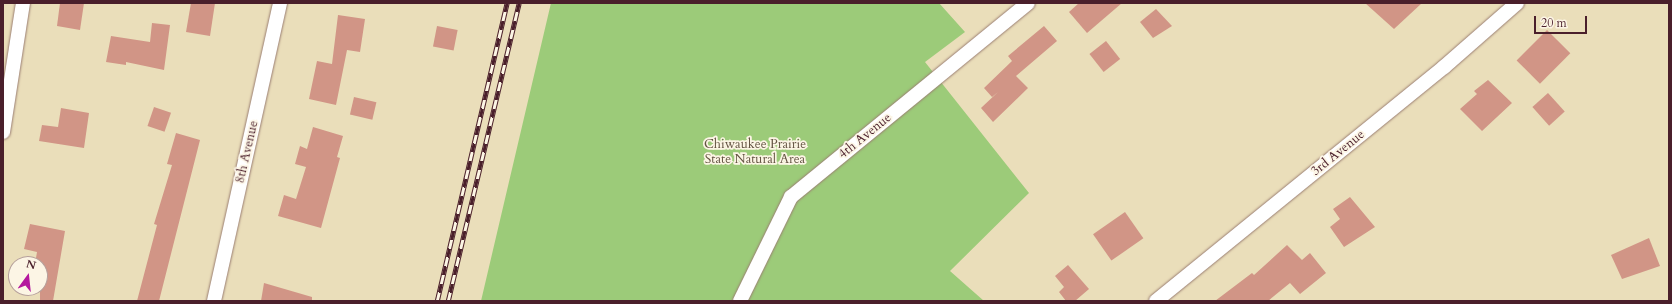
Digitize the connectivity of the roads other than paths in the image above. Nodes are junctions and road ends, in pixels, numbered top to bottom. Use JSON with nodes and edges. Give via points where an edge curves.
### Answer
{"nodes":[{"id":1,"x":23,"y":3,"type":"edge"},
{"id":2,"x":280,"y":3,"type":"edge"},
{"id":3,"x":1028,"y":3,"type":"edge"},
{"id":4,"x":1517,"y":3,"type":"edge"},
{"id":5,"x":3,"y":132,"type":"edge"},
{"id":6,"x":214,"y":301,"type":"edge"},
{"id":7,"x":740,"y":301,"type":"edge"},
{"id":8,"x":1156,"y":301,"type":"edge"}],
"edges":[{"from":1,"to":5,"type":"street"},
{"from":2,"to":6,"type":"street","name":"8th Avenue"},
{"from":3,"to":7,"type":"street","name":"4th Avenue","via":[[791,197]]},
{"from":4,"to":8,"type":"street","name":"3rd Avenue","via":[[1444,67]]}]}
